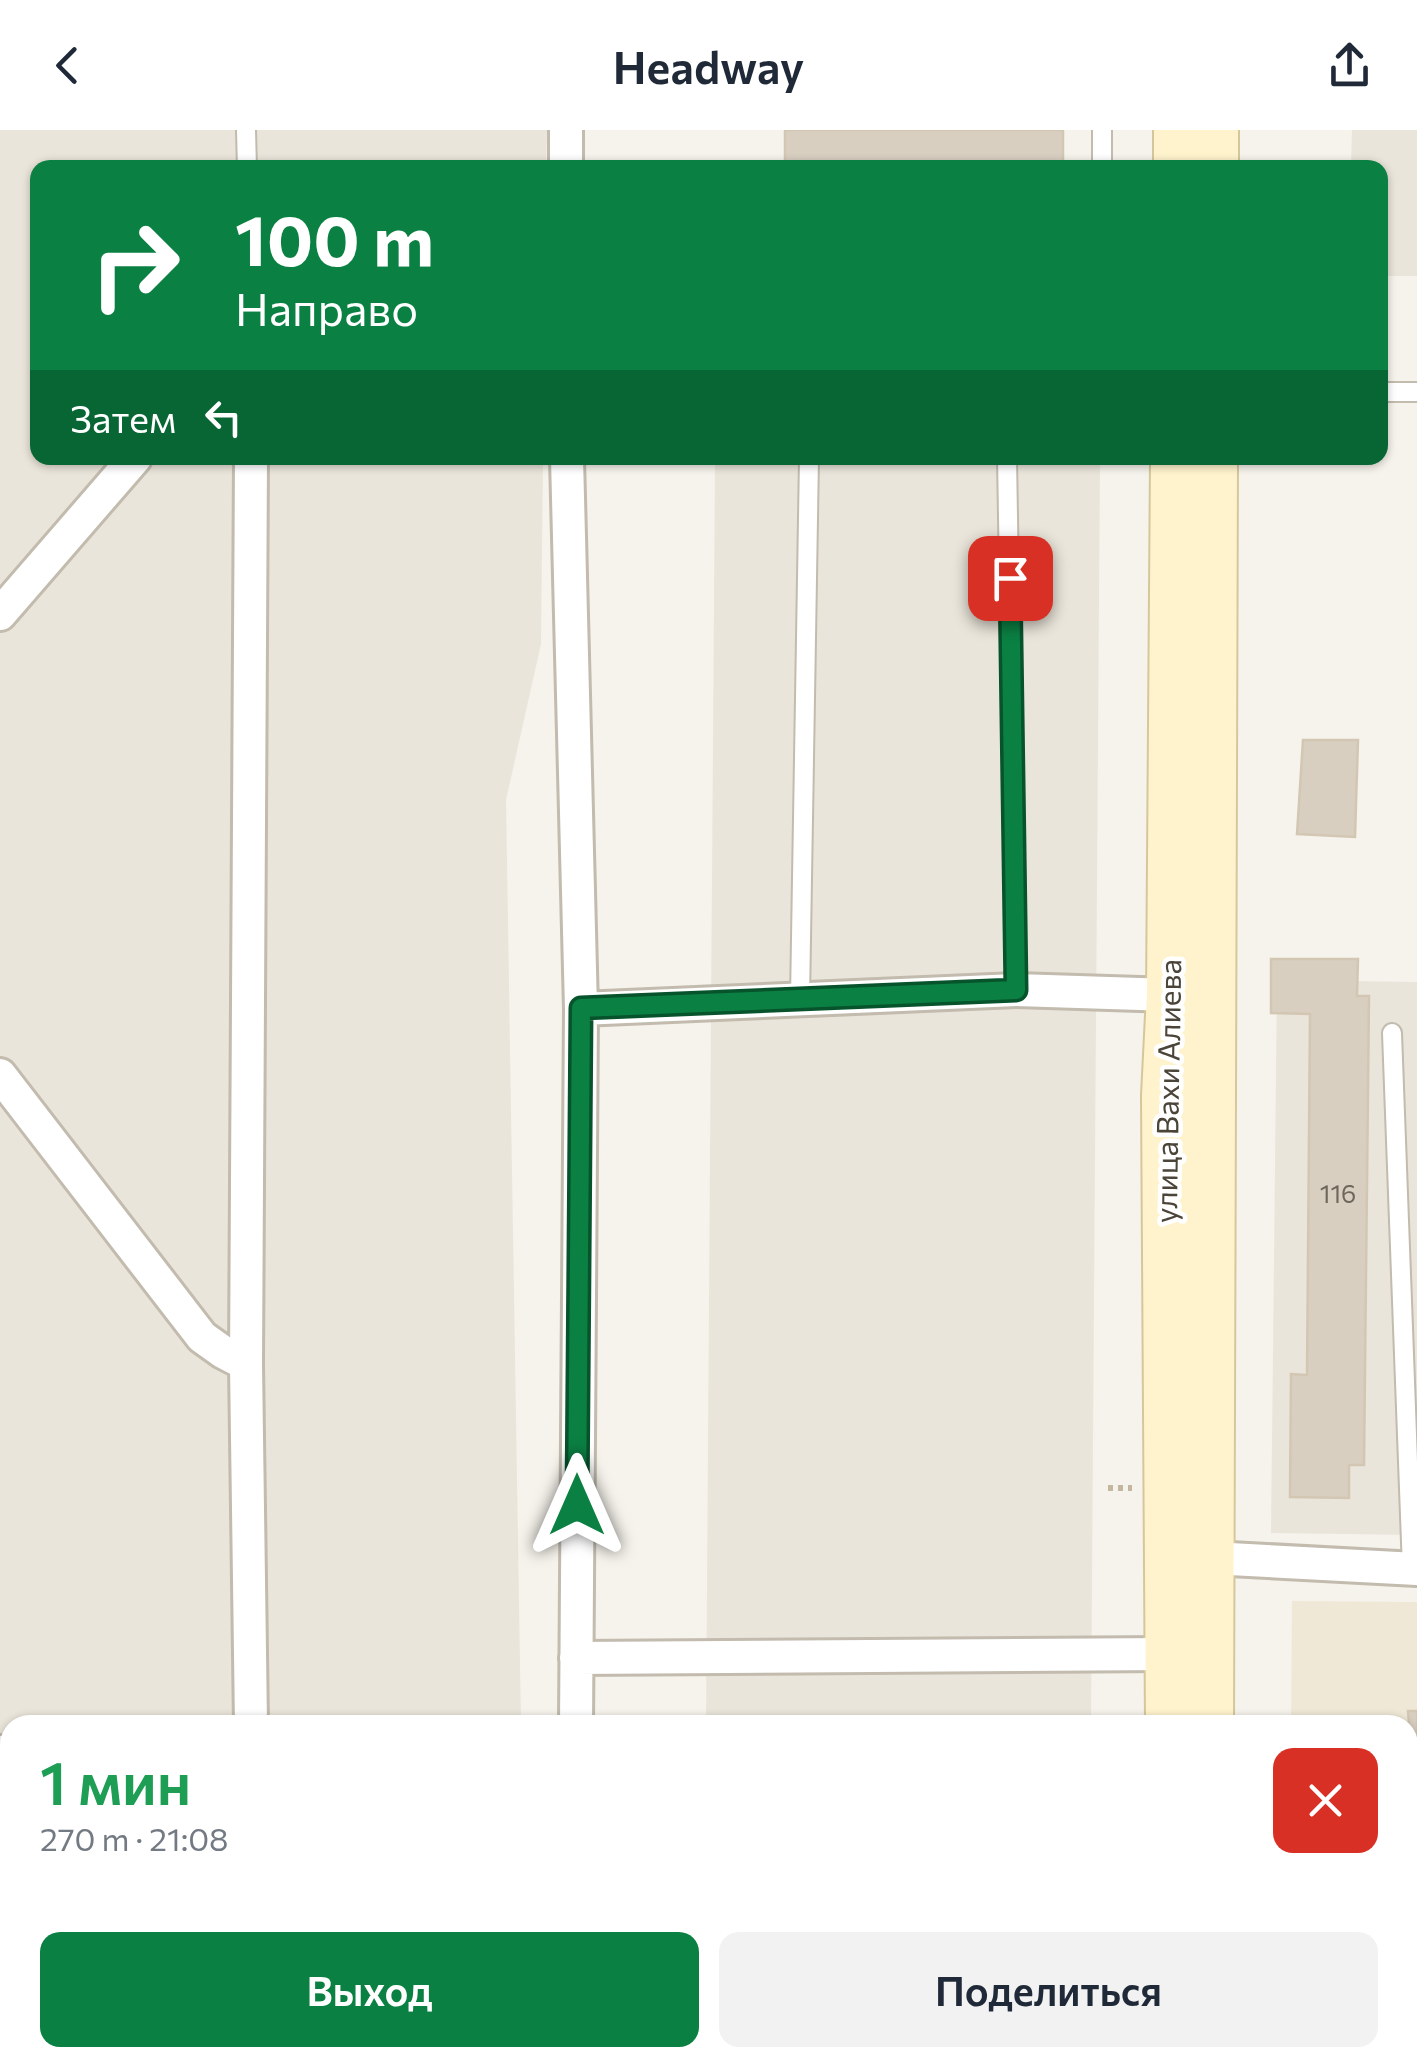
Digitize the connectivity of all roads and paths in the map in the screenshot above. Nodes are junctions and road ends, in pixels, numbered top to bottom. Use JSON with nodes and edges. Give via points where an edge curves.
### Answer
{"nodes":[{"id":1,"x":246,"y":130,"type":"edge"},
{"id":2,"x":566,"y":130,"type":"edge"},
{"id":3,"x":1102,"y":130,"type":"edge"},
{"id":4,"x":1178,"y":130,"type":"edge"},
{"id":5,"x":1214,"y":130,"type":"edge"},
{"id":6,"x":247,"y":160,"type":"edge"},
{"id":7,"x":566,"y":160,"type":"edge"},
{"id":8,"x":1102,"y":160,"type":"edge"},
{"id":9,"x":1178,"y":160,"type":"edge"},
{"id":10,"x":1214,"y":160,"type":"edge"},
{"id":11,"x":1388,"y":392,"type":"edge"},
{"id":12,"x":1417,"y":392,"type":"edge"},
{"id":13,"x":129,"y":465,"type":"edge"},
{"id":14,"x":251,"y":465,"type":"edge"},
{"id":15,"x":567,"y":465,"type":"edge"},
{"id":16,"x":809,"y":465,"type":"edge"},
{"id":17,"x":1007,"y":465,"type":"edge"},
{"id":18,"x":1175,"y":465,"type":"edge"},
{"id":19,"x":1213,"y":465,"type":"edge"},
{"id":20,"x":0,"y":614,"type":"edge"},
{"id":21,"x":1016,"y":990,"type":"junction"},
{"id":22,"x":1171,"y":995,"type":"junction"},
{"id":23,"x":800,"y":1000,"type":"junction"},
{"id":24,"x":581,"y":1008,"type":"junction"},
{"id":25,"x":1392,"y":1033,"type":"dead end"},
{"id":26,"x":0,"y":1076,"type":"edge"},
{"id":27,"x":246,"y":1364,"type":"junction"},
{"id":28,"x":1211,"y":1558,"type":"junction"},
{"id":29,"x":1414,"y":1569,"type":"edge"},
{"id":30,"x":1170,"y":1654,"type":"junction"},
{"id":31,"x":576,"y":1658,"type":"junction"},
{"id":32,"x":250,"y":1715,"type":"edge"},
{"id":33,"x":576,"y":1715,"type":"edge"},
{"id":34,"x":1170,"y":1715,"type":"edge"},
{"id":35,"x":1209,"y":1715,"type":"edge"}],
"edges":[{"from":1,"to":6,"type":"lane"},
{"from":2,"to":7,"type":"street"},
{"from":3,"to":8,"type":"lane"},
{"from":4,"to":9,"type":"main road"},
{"from":5,"to":10,"type":"main road"},
{"from":11,"to":12,"type":"lane"},
{"from":13,"to":20,"type":"street"},
{"from":14,"to":27,"type":"street"},
{"from":15,"to":24,"type":"street"},
{"from":16,"to":23,"type":"lane"},
{"from":17,"to":21,"type":"lane"},
{"from":18,"to":22,"type":"main road","name":"улица Вахи Алиева"},
{"from":19,"to":28,"type":"main road","name":"улица Вахи Алиева"},
{"from":21,"to":22,"type":"street"},
{"from":21,"to":23,"type":"street"},
{"from":22,"to":30,"type":"main road","name":"улица Вахи Алиева"},
{"from":23,"to":24,"type":"street"},
{"from":24,"to":31,"type":"street"},
{"from":25,"to":29,"type":"lane"},
{"from":26,"to":27,"type":"street","via":[[202,1337]]},
{"from":27,"to":32,"type":"street"},
{"from":28,"to":29,"type":"street"},
{"from":28,"to":35,"type":"main road","name":"улица Вахи Алиева"},
{"from":30,"to":31,"type":"street"},
{"from":30,"to":34,"type":"main road","name":"улица Вахи Алиева"},
{"from":31,"to":33,"type":"street"}]}
